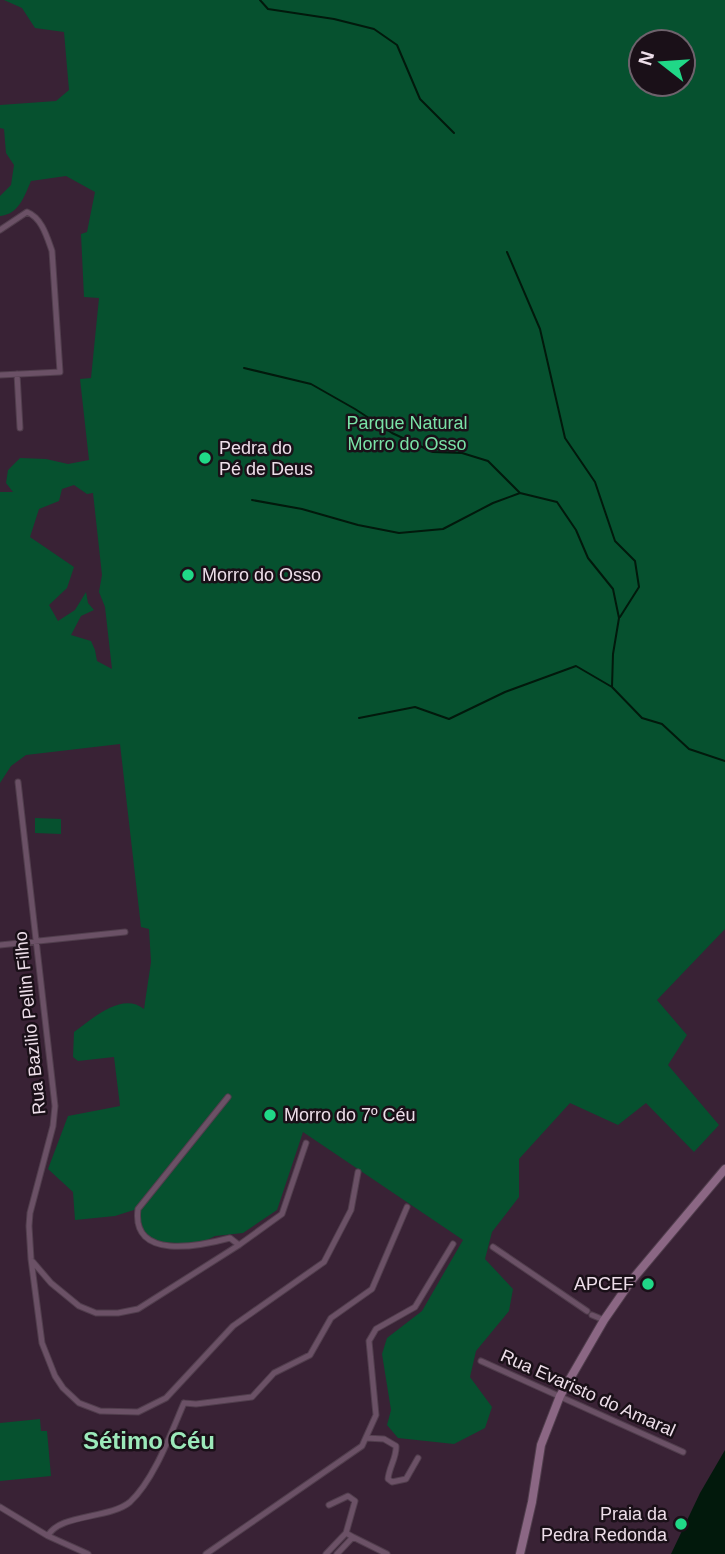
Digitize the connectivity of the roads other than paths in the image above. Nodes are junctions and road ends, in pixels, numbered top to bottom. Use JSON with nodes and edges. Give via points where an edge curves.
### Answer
{"nodes":[{"id":1,"x":0,"y":230,"type":"edge"},
{"id":2,"x":17,"y":374,"type":"junction"},
{"id":3,"x":0,"y":375,"type":"edge"},
{"id":4,"x":20,"y":428,"type":"dead end"},
{"id":5,"x":19,"y":782,"type":"dead end"},
{"id":6,"x":125,"y":932,"type":"dead end"},
{"id":7,"x":36,"y":941,"type":"junction"},
{"id":8,"x":0,"y":945,"type":"edge"},
{"id":9,"x":228,"y":1097,"type":"dead end"},
{"id":10,"x":306,"y":1143,"type":"dead end"},
{"id":11,"x":725,"y":1169,"type":"edge"},
{"id":12,"x":358,"y":1172,"type":"dead end"},
{"id":13,"x":407,"y":1207,"type":"dead end"},
{"id":14,"x":453,"y":1244,"type":"dead end"},
{"id":15,"x":239,"y":1245,"type":"junction"},
{"id":16,"x":494,"y":1247,"type":"dead end"},
{"id":17,"x":31,"y":1259,"type":"junction"},
{"id":18,"x":604,"y":1320,"type":"junction"},
{"id":19,"x":481,"y":1361,"type":"dead end"},
{"id":20,"x":174,"y":1391,"type":"junction"},
{"id":21,"x":560,"y":1396,"type":"junction"},
{"id":22,"x":184,"y":1403,"type":"junction"},
{"id":23,"x":366,"y":1438,"type":"junction"},
{"id":24,"x":683,"y":1452,"type":"dead end"},
{"id":25,"x":418,"y":1458,"type":"dead end"},
{"id":26,"x":329,"y":1505,"type":"dead end"},
{"id":27,"x":0,"y":1507,"type":"edge"},
{"id":28,"x":346,"y":1534,"type":"junction"},
{"id":29,"x":48,"y":1536,"type":"junction"},
{"id":30,"x":353,"y":1537,"type":"junction"},
{"id":31,"x":88,"y":1554,"type":"edge"},
{"id":32,"x":206,"y":1554,"type":"edge"},
{"id":33,"x":326,"y":1554,"type":"edge"},
{"id":34,"x":337,"y":1554,"type":"edge"},
{"id":35,"x":387,"y":1554,"type":"edge"},
{"id":36,"x":520,"y":1554,"type":"edge"}],
"edges":[{"from":1,"to":2,"type":"street","via":[[27,212],[39,220],[52,251],[60,372]]},
{"from":2,"to":3,"type":"street"},
{"from":2,"to":4,"type":"street"},
{"from":5,"to":7,"type":"street","name":"Rua Bazilio Pellin Filho"},
{"from":6,"to":7,"type":"street"},
{"from":7,"to":8,"type":"street"},
{"from":7,"to":17,"type":"street","name":"Rua Bazilio Pellin Filho","via":[[55,1107],[30,1213]]},
{"from":9,"to":15,"type":"street","via":[[138,1209],[138,1228],[157,1244],[196,1247],[230,1238]]},
{"from":10,"to":15,"type":"street","via":[[282,1214]]},
{"from":11,"to":18,"type":"main road"},
{"from":12,"to":20,"type":"street","name":"Rua Bazilio Pellin Filho","via":[[351,1210],[324,1262],[233,1326]]},
{"from":13,"to":22,"type":"street","via":[[373,1288],[331,1318],[310,1355],[275,1372],[251,1398]]},
{"from":14,"to":23,"type":"street","via":[[415,1307],[376,1329],[368,1342],[376,1415]]},
{"from":15,"to":17,"type":"street","via":[[138,1309],[118,1313],[79,1306]]},
{"from":16,"to":18,"type":"street"},
{"from":17,"to":20,"type":"street","name":"Rua Bazilio Pellin Filho","via":[[42,1343],[55,1376],[79,1403],[100,1410],[138,1412]]},
{"from":18,"to":21,"type":"main road"},
{"from":19,"to":21,"type":"street","name":"Rua Evaristo do Amaral"},
{"from":20,"to":22,"type":"street"},
{"from":21,"to":24,"type":"street","name":"Rua Evaristo do Amaral"},
{"from":21,"to":36,"type":"main road","via":[[541,1445]]},
{"from":22,"to":29,"type":"street","via":[[144,1489],[128,1504],[55,1526]]},
{"from":23,"to":25,"type":"street","via":[[384,1439],[397,1446],[388,1471],[392,1482],[406,1479]]},
{"from":23,"to":32,"type":"street","via":[[362,1447]]},
{"from":26,"to":28,"type":"street","via":[[348,1496],[355,1501]]},
{"from":27,"to":29,"type":"street"},
{"from":28,"to":30,"type":"street"},
{"from":28,"to":33,"type":"street"},
{"from":29,"to":31,"type":"street"},
{"from":30,"to":34,"type":"street"},
{"from":30,"to":35,"type":"street"}]}
